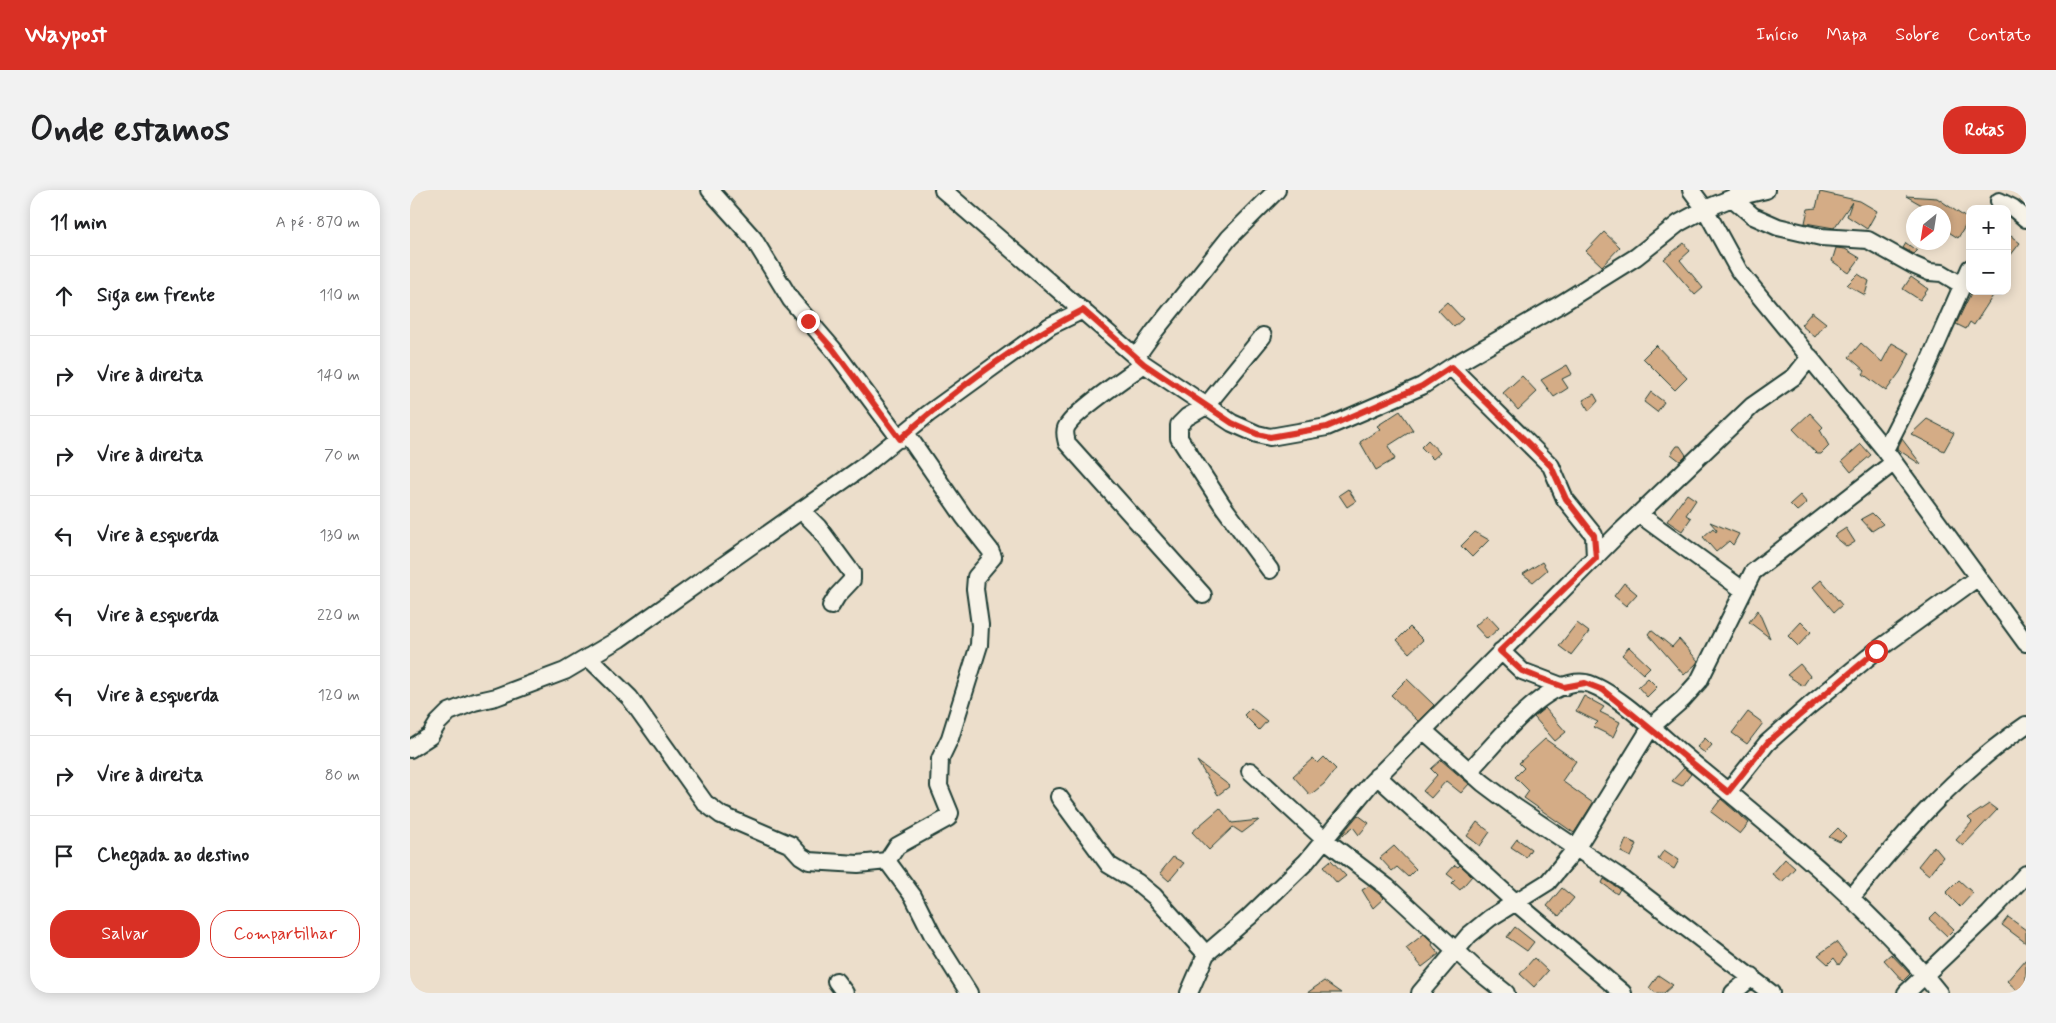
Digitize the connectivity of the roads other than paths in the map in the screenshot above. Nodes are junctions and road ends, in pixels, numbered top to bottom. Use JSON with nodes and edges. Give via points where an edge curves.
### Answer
{"nodes":[{"id":1,"x":710,"y":190,"type":"edge"},
{"id":2,"x":943,"y":190,"type":"edge"},
{"id":3,"x":1277,"y":190,"type":"edge"},
{"id":4,"x":1691,"y":190,"type":"edge"},
{"id":5,"x":1766,"y":190,"type":"edge"},
{"id":6,"x":1732,"y":198,"type":"junction"},
{"id":7,"x":1999,"y":200,"type":"edge"},
{"id":8,"x":1705,"y":209,"type":"junction"},
{"id":9,"x":2026,"y":219,"type":"edge"},
{"id":10,"x":1966,"y":276,"type":"edge"},
{"id":11,"x":1962,"y":285,"type":"junction"},
{"id":12,"x":1083,"y":310,"type":"junction"},
{"id":13,"x":1263,"y":336,"type":"dead end"},
{"id":14,"x":1810,"y":357,"type":"junction"},
{"id":15,"x":1140,"y":361,"type":"junction"},
{"id":16,"x":1451,"y":367,"type":"junction"},
{"id":17,"x":1206,"y":406,"type":"junction"},
{"id":18,"x":903,"y":436,"type":"junction"},
{"id":19,"x":1889,"y":456,"type":"junction"},
{"id":20,"x":801,"y":510,"type":"junction"},
{"id":21,"x":1639,"y":514,"type":"junction"},
{"id":22,"x":1619,"y":533,"type":"junction"},
{"id":23,"x":1594,"y":535,"type":"junction"},
{"id":24,"x":1596,"y":558,"type":"junction"},
{"id":25,"x":1270,"y":570,"type":"dead end"},
{"id":26,"x":1977,"y":578,"type":"junction"},
{"id":27,"x":1742,"y":590,"type":"junction"},
{"id":28,"x":1202,"y":596,"type":"dead end"},
{"id":29,"x":831,"y":606,"type":"dead end"},
{"id":30,"x":2026,"y":643,"type":"edge"},
{"id":31,"x":1500,"y":651,"type":"junction"},
{"id":32,"x":588,"y":657,"type":"junction"},
{"id":33,"x":1564,"y":687,"type":"junction"},
{"id":34,"x":2026,"y":725,"type":"edge"},
{"id":35,"x":1651,"y":727,"type":"junction"},
{"id":36,"x":1423,"y":730,"type":"junction"},
{"id":37,"x":410,"y":749,"type":"edge"},
{"id":38,"x":1250,"y":771,"type":"dead end"},
{"id":39,"x":1469,"y":771,"type":"junction"},
{"id":40,"x":1377,"y":776,"type":"junction"},
{"id":41,"x":1728,"y":792,"type":"junction"},
{"id":42,"x":1059,"y":797,"type":"dead end"},
{"id":43,"x":1324,"y":839,"type":"junction"},
{"id":44,"x":1576,"y":847,"type":"junction"},
{"id":45,"x":887,"y":861,"type":"junction"},
{"id":46,"x":2026,"y":874,"type":"edge"},
{"id":47,"x":1852,"y":898,"type":"junction"},
{"id":48,"x":1515,"y":902,"type":"junction"},
{"id":49,"x":1456,"y":950,"type":"junction"},
{"id":50,"x":1206,"y":954,"type":"junction"},
{"id":51,"x":1924,"y":974,"type":"junction"},
{"id":52,"x":1752,"y":977,"type":"junction"},
{"id":53,"x":969,"y":993,"type":"edge"},
{"id":54,"x":1189,"y":993,"type":"edge"},
{"id":55,"x":1420,"y":993,"type":"edge"},
{"id":56,"x":1506,"y":993,"type":"edge"},
{"id":57,"x":1624,"y":993,"type":"edge"},
{"id":58,"x":1733,"y":993,"type":"edge"},
{"id":59,"x":1771,"y":993,"type":"edge"},
{"id":60,"x":1906,"y":993,"type":"edge"},
{"id":61,"x":1939,"y":993,"type":"edge"}],
"edges":[{"from":1,"to":18,"type":"street","via":[[753,238],[792,300]]},
{"from":2,"to":12,"type":"street"},
{"from":3,"to":15,"type":"street","via":[[1228,238],[1154,332]]},
{"from":4,"to":8,"type":"street"},
{"from":5,"to":6,"type":"street"},
{"from":6,"to":8,"type":"street"},
{"from":6,"to":11,"type":"street","via":[[1753,216],[1778,227],[1821,237],[1868,240],[1913,265],[1942,273]]},
{"from":7,"to":9,"type":"street"},
{"from":8,"to":14,"type":"street","via":[[1739,271]]},
{"from":8,"to":16,"type":"street","via":[[1679,223],[1636,257],[1559,305]]},
{"from":10,"to":11,"type":"street"},
{"from":11,"to":19,"type":"street"},
{"from":12,"to":15,"type":"street"},
{"from":12,"to":18,"type":"street","via":[[1050,326],[1004,358]]},
{"from":13,"to":17,"type":"street"},
{"from":14,"to":19,"type":"street"},
{"from":14,"to":21,"type":"street","via":[[1795,376],[1752,406]]},
{"from":15,"to":17,"type":"street"},
{"from":15,"to":28,"type":"street","via":[[1085,408],[1066,427],[1065,435],[1067,442]]},
{"from":16,"to":17,"type":"street","via":[[1422,386],[1379,405],[1327,427],[1292,435],[1270,437],[1257,434]]},
{"from":16,"to":23,"type":"street","via":[[1551,466],[1566,499]]},
{"from":17,"to":25,"type":"street","via":[[1179,425],[1179,438]]},
{"from":18,"to":20,"type":"street"},
{"from":18,"to":45,"type":"street","via":[[993,557],[976,577],[979,645],[950,738],[940,759],[940,786],[950,813],[948,818],[897,846]]},
{"from":19,"to":26,"type":"street"},
{"from":19,"to":27,"type":"street","via":[[1764,561]]},
{"from":20,"to":29,"type":"street","via":[[818,527],[852,573],[852,580]]},
{"from":20,"to":32,"type":"street"},
{"from":21,"to":22,"type":"street"},
{"from":21,"to":27,"type":"street"},
{"from":22,"to":23,"type":"street"},
{"from":22,"to":24,"type":"street"},
{"from":23,"to":24,"type":"street"},
{"from":24,"to":31,"type":"street"},
{"from":26,"to":30,"type":"street"},
{"from":26,"to":41,"type":"street","via":[[1876,651],[1809,706],[1768,742]]},
{"from":27,"to":35,"type":"street","via":[[1699,682]]},
{"from":31,"to":33,"type":"street","via":[[1522,671]]},
{"from":31,"to":36,"type":"street"},
{"from":32,"to":37,"type":"street","via":[[538,682],[449,712],[430,736]]},
{"from":32,"to":45,"type":"street","via":[[630,698],[705,803],[720,815],[778,838],[809,861],[858,864]]},
{"from":33,"to":35,"type":"street","via":[[1585,683],[1603,690]]},
{"from":33,"to":39,"type":"street","via":[[1548,692],[1531,706]]},
{"from":34,"to":47,"type":"street","via":[[1973,764],[1937,798]]},
{"from":35,"to":41,"type":"street"},
{"from":35,"to":44,"type":"street"},
{"from":36,"to":39,"type":"street"},
{"from":36,"to":40,"type":"street"},
{"from":38,"to":43,"type":"street"},
{"from":39,"to":44,"type":"street","via":[[1515,808]]},
{"from":40,"to":43,"type":"street"},
{"from":40,"to":48,"type":"street"},
{"from":41,"to":47,"type":"street"},
{"from":42,"to":50,"type":"street","via":[[1109,864],[1154,896]]},
{"from":43,"to":49,"type":"street","via":[[1387,888]]},
{"from":43,"to":50,"type":"street","via":[[1306,862]]},
{"from":44,"to":48,"type":"street","via":[[1548,882]]},
{"from":44,"to":52,"type":"street"},
{"from":45,"to":53,"type":"street","via":[[913,896],[933,936]]},
{"from":46,"to":51,"type":"street","via":[[1989,914]]},
{"from":47,"to":51,"type":"street"},
{"from":48,"to":49,"type":"street","via":[[1490,918]]},
{"from":48,"to":57,"type":"street"},
{"from":49,"to":55,"type":"street"},
{"from":49,"to":56,"type":"street"},
{"from":50,"to":54,"type":"street"},
{"from":51,"to":60,"type":"street"},
{"from":51,"to":61,"type":"street"},
{"from":52,"to":58,"type":"street"},
{"from":52,"to":59,"type":"street"}]}
